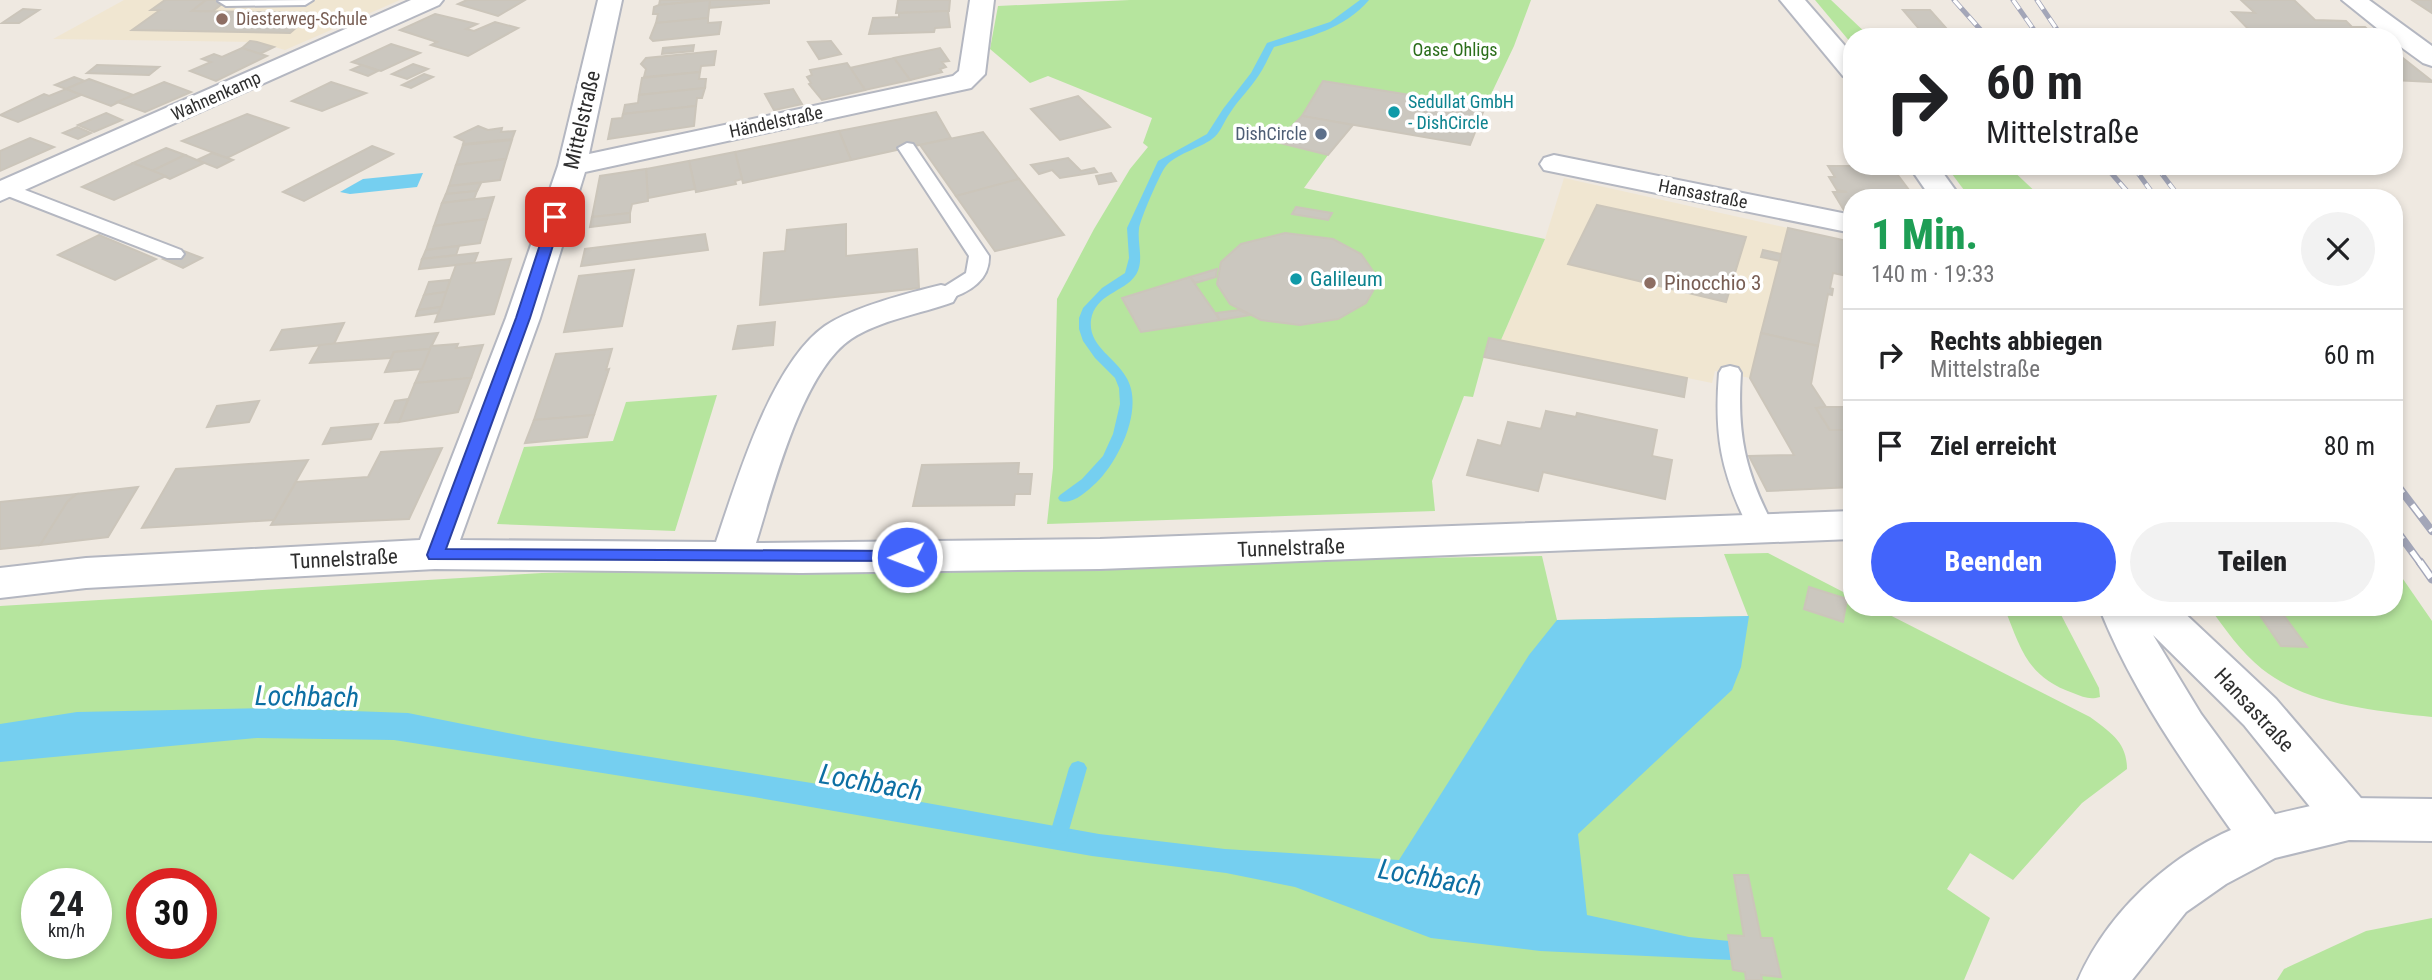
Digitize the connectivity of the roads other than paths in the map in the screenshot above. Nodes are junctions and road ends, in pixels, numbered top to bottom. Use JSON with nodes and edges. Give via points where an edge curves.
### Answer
{"nodes":[{"id":1,"x":305,"y":0,"type":"edge"},
{"id":2,"x":431,"y":0,"type":"edge"},
{"id":3,"x":610,"y":0,"type":"edge"},
{"id":4,"x":982,"y":0,"type":"edge"},
{"id":5,"x":1792,"y":0,"type":"edge"},
{"id":6,"x":2354,"y":0,"type":"edge"},
{"id":7,"x":2374,"y":0,"type":"edge"},
{"id":8,"x":226,"y":1,"type":"edge"},
{"id":9,"x":2392,"y":28,"type":"edge"},
{"id":10,"x":2403,"y":36,"type":"edge"},
{"id":11,"x":2432,"y":44,"type":"edge"},
{"id":12,"x":2432,"y":58,"type":"edge"},
{"id":13,"x":1843,"y":60,"type":"edge"},
{"id":14,"x":907,"y":148,"type":"dead end"},
{"id":15,"x":1554,"y":164,"type":"dead end"},
{"id":16,"x":572,"y":166,"type":"junction"},
{"id":17,"x":4,"y":190,"type":"edge"},
{"id":18,"x":1843,"y":222,"type":"edge"},
{"id":19,"x":174,"y":254,"type":"dead end"},
{"id":20,"x":941,"y":295,"type":"joint"},
{"id":21,"x":1730,"y":373,"type":"dead end"},
{"id":22,"x":1843,"y":525,"type":"edge"},
{"id":23,"x":1761,"y":527,"type":"junction"},
{"id":24,"x":435,"y":555,"type":"junction"},
{"id":25,"x":731,"y":558,"type":"junction"},
{"id":26,"x":0,"y":583,"type":"edge"},
{"id":27,"x":2123,"y":616,"type":"edge"},
{"id":28,"x":2160,"y":616,"type":"edge"},
{"id":29,"x":2349,"y":819,"type":"junction"},
{"id":30,"x":2432,"y":820,"type":"edge"},
{"id":31,"x":2265,"y":839,"type":"junction"},
{"id":32,"x":2105,"y":980,"type":"edge"}],
"edges":[{"from":1,"to":8,"type":"lane"},
{"from":2,"to":17,"type":"street","name":"Wahnenkamp"},
{"from":3,"to":16,"type":"street","name":"Mittelstraße"},
{"from":4,"to":16,"type":"street","name":"Händelstraße","via":[[971,77],[961,82]]},
{"from":5,"to":13,"type":"street"},
{"from":6,"to":9,"type":"street"},
{"from":7,"to":11,"type":"street"},
{"from":10,"to":12,"type":"street"},
{"from":14,"to":20,"type":"lane","via":[[979,256],[975,276]]},
{"from":15,"to":18,"type":"street","name":"Hansastraße"},
{"from":16,"to":24,"type":"street","name":"Mittelstraße","via":[[523,318]]},
{"from":17,"to":19,"type":"lane"},
{"from":20,"to":25,"type":"street","via":[[836,333],[815,359],[788,398]]},
{"from":21,"to":23,"type":"lane","via":[[1726,423],[1731,459]]},
{"from":22,"to":23,"type":"street","name":"Tunnelstraße"},
{"from":23,"to":25,"type":"street","name":"Tunnelstraße","via":[[1114,554]]},
{"from":24,"to":25,"type":"street","name":"Tunnelstraße"},
{"from":24,"to":26,"type":"street","name":"Tunnelstraße","via":[[86,573]]},
{"from":27,"to":31,"type":"street","via":[[2177,716]]},
{"from":28,"to":29,"type":"street","name":"Hansastraße","via":[[2260,712]]},
{"from":29,"to":30,"type":"street"},
{"from":29,"to":31,"type":"street"},
{"from":31,"to":32,"type":"street","via":[[2208,868],[2168,896],[2114,961]]}]}
